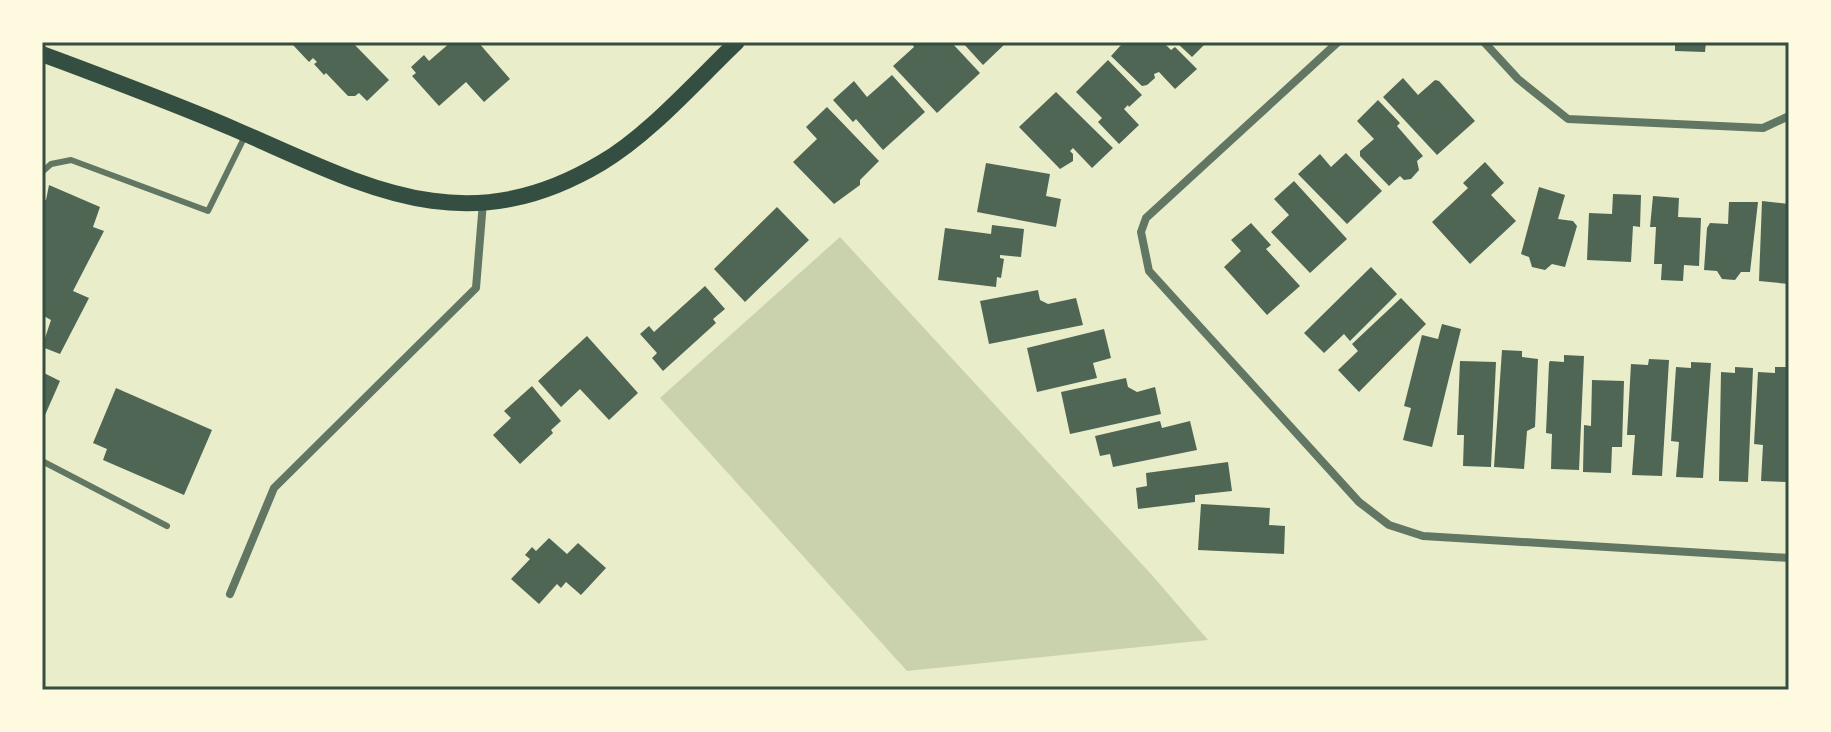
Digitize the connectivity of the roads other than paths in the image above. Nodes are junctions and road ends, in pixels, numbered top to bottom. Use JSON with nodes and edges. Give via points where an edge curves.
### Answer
{"nodes":[{"id":1,"x":737,"y":42,"type":"edge"},
{"id":2,"x":1338,"y":42,"type":"edge"},
{"id":3,"x":1484,"y":42,"type":"edge"},
{"id":4,"x":42,"y":54,"type":"edge"},
{"id":5,"x":1789,"y":116,"type":"edge"},
{"id":6,"x":246,"y":134,"type":"junction"},
{"id":7,"x":42,"y":172,"type":"edge"},
{"id":8,"x":483,"y":202,"type":"junction"},
{"id":9,"x":42,"y":461,"type":"edge"},
{"id":10,"x":167,"y":526,"type":"dead end"},
{"id":11,"x":1789,"y":558,"type":"edge"},
{"id":12,"x":230,"y":594,"type":"dead end"}],
"edges":[{"from":1,"to":8,"type":"main road","via":[[604,162],[543,191]]},
{"from":2,"to":11,"type":"street","via":[[1146,218],[1141,232],[1149,271],[1359,502],[1389,525],[1423,536]]},
{"from":3,"to":5,"type":"street","via":[[1518,79],[1568,119],[1763,128]]},
{"from":4,"to":6,"type":"main road"},
{"from":6,"to":7,"type":"lane","via":[[208,211],[71,160]]},
{"from":6,"to":8,"type":"main road","via":[[378,190]]},
{"from":8,"to":12,"type":"street","via":[[476,288],[274,488]]},
{"from":9,"to":10,"type":"lane"}]}
